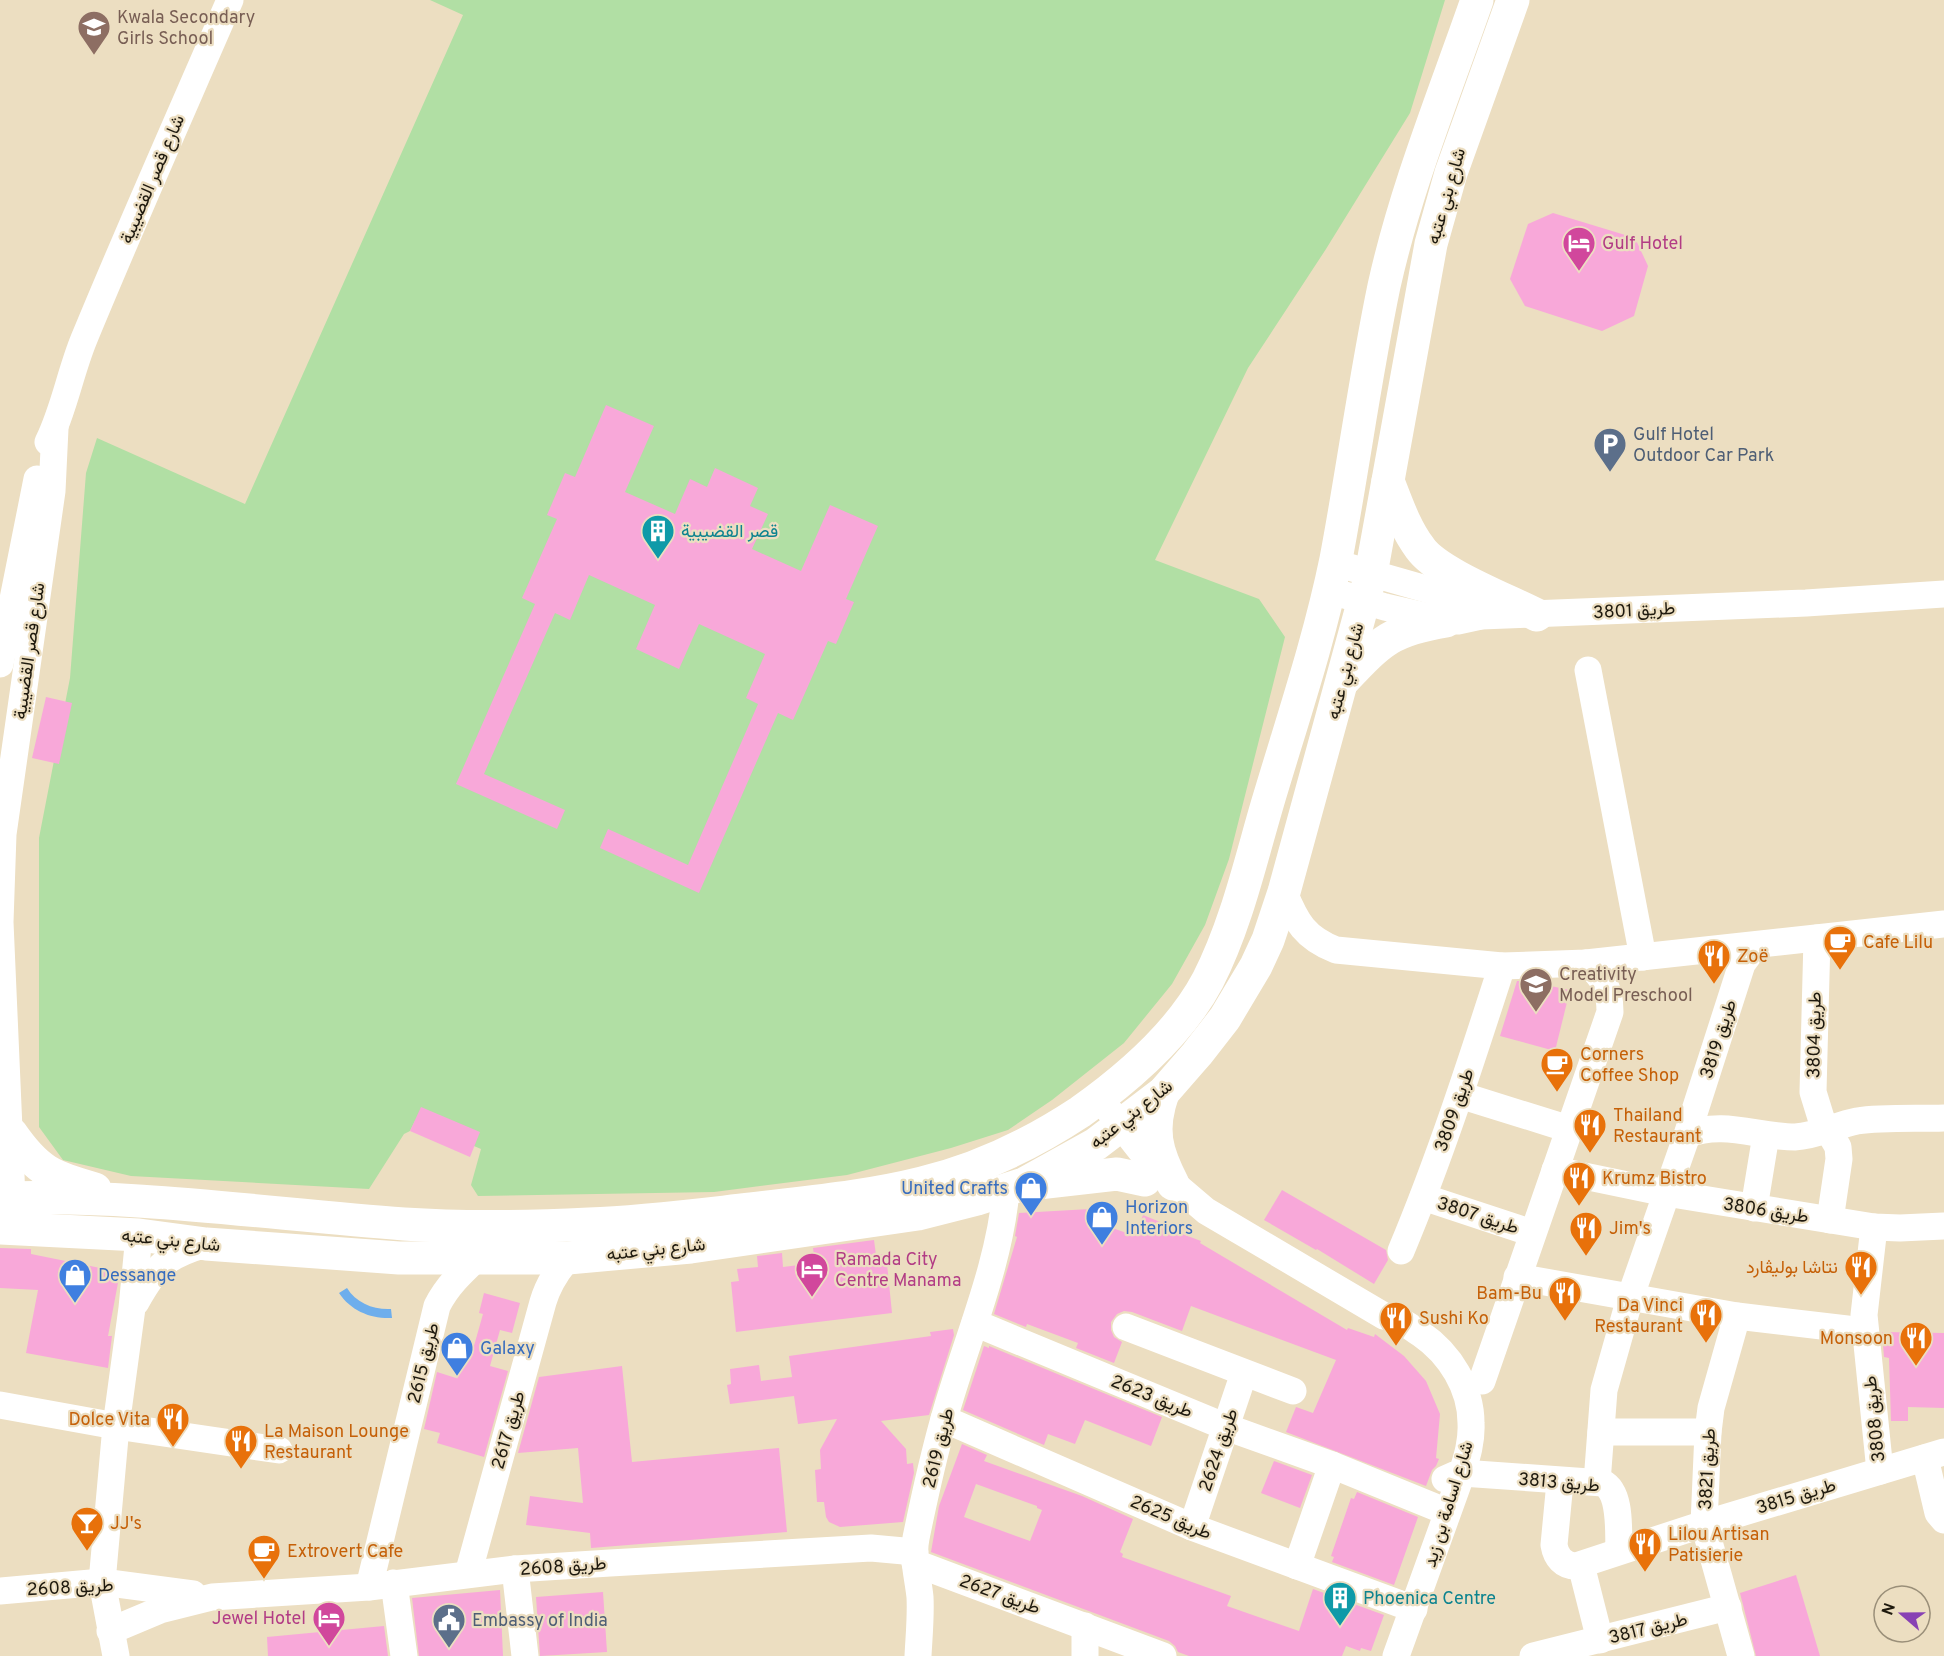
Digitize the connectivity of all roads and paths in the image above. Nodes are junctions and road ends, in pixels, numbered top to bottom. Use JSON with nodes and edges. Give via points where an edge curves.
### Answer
{"nodes":[{"id":1,"x":230,"y":0,"type":"edge"},
{"id":2,"x":1477,"y":0,"type":"edge"},
{"id":3,"x":1513,"y":0,"type":"edge"},
{"id":4,"x":55,"y":428,"type":"junction"},
{"id":5,"x":1388,"y":481,"type":"junction"},
{"id":6,"x":1332,"y":577,"type":"junction"},
{"id":7,"x":1367,"y":588,"type":"junction"},
{"id":8,"x":1944,"y":594,"type":"edge"},
{"id":9,"x":1537,"y":615,"type":"junction"},
{"id":10,"x":1481,"y":616,"type":"junction"},
{"id":11,"x":1446,"y":621,"type":"junction"},
{"id":12,"x":0,"y":664,"type":"edge"},
{"id":13,"x":1588,"y":670,"type":"dead end"},
{"id":14,"x":1343,"y":681,"type":"junction"},
{"id":15,"x":10,"y":711,"type":"edge"},
{"id":16,"x":1284,"y":892,"type":"junction"},
{"id":17,"x":1944,"y":924,"type":"edge"},
{"id":18,"x":1817,"y":938,"type":"junction"},
{"id":19,"x":1756,"y":945,"type":"junction"},
{"id":20,"x":1643,"y":957,"type":"junction"},
{"id":21,"x":1586,"y":963,"type":"junction"},
{"id":22,"x":1502,"y":966,"type":"junction"},
{"id":23,"x":1163,"y":1093,"type":"junction"},
{"id":24,"x":1460,"y":1095,"type":"junction"},
{"id":25,"x":1096,"y":1100,"type":"junction"},
{"id":26,"x":1944,"y":1118,"type":"edge"},
{"id":27,"x":1569,"y":1129,"type":"junction"},
{"id":28,"x":1827,"y":1129,"type":"junction"},
{"id":29,"x":1114,"y":1131,"type":"junction"},
{"id":30,"x":10,"y":1133,"type":"junction"},
{"id":31,"x":1766,"y":1135,"type":"junction"},
{"id":32,"x":1687,"y":1136,"type":"junction"},
{"id":33,"x":1555,"y":1170,"type":"junction"},
{"id":34,"x":1159,"y":1182,"type":"junction"},
{"id":35,"x":1002,"y":1192,"type":"junction"},
{"id":36,"x":1666,"y":1193,"type":"junction"},
{"id":37,"x":1423,"y":1197,"type":"junction"},
{"id":38,"x":134,"y":1200,"type":"junction"},
{"id":39,"x":1754,"y":1208,"type":"junction"},
{"id":40,"x":281,"y":1213,"type":"junction"},
{"id":41,"x":3,"y":1217,"type":"edge"},
{"id":42,"x":1830,"y":1220,"type":"junction"},
{"id":43,"x":407,"y":1224,"type":"junction"},
{"id":44,"x":1944,"y":1226,"type":"edge"},
{"id":45,"x":1874,"y":1227,"type":"junction"},
{"id":46,"x":1532,"y":1233,"type":"junction"},
{"id":47,"x":140,"y":1235,"type":"junction"},
{"id":48,"x":206,"y":1244,"type":"junction"},
{"id":49,"x":1401,"y":1251,"type":"dead end"},
{"id":50,"x":478,"y":1257,"type":"junction"},
{"id":51,"x":399,"y":1258,"type":"junction"},
{"id":52,"x":568,"y":1258,"type":"junction"},
{"id":53,"x":525,"y":1259,"type":"junction"},
{"id":54,"x":1517,"y":1277,"type":"junction"},
{"id":55,"x":545,"y":1294,"type":"junction"},
{"id":56,"x":1630,"y":1298,"type":"junction"},
{"id":57,"x":132,"y":1308,"type":"junction"},
{"id":58,"x":1737,"y":1317,"type":"junction"},
{"id":59,"x":975,"y":1323,"type":"junction"},
{"id":60,"x":1126,"y":1328,"type":"dead end"},
{"id":61,"x":1864,"y":1331,"type":"junction"},
{"id":62,"x":1244,"y":1374,"type":"junction"},
{"id":63,"x":1482,"y":1381,"type":"dead end"},
{"id":64,"x":1293,"y":1391,"type":"dead end"},
{"id":65,"x":0,"y":1405,"type":"edge"},
{"id":66,"x":944,"y":1419,"type":"junction"},
{"id":67,"x":116,"y":1426,"type":"junction"},
{"id":68,"x":1226,"y":1427,"type":"junction"},
{"id":69,"x":1601,"y":1432,"type":"junction"},
{"id":70,"x":1708,"y":1432,"type":"junction"},
{"id":71,"x":279,"y":1449,"type":"dead end"},
{"id":72,"x":1934,"y":1455,"type":"edge"},
{"id":73,"x":1332,"y":1465,"type":"junction"},
{"id":74,"x":1880,"y":1471,"type":"junction"},
{"id":75,"x":1453,"y":1477,"type":"junction"},
{"id":76,"x":1560,"y":1482,"type":"junction"},
{"id":77,"x":1597,"y":1482,"type":"junction"},
{"id":78,"x":1435,"y":1507,"type":"junction"},
{"id":79,"x":1944,"y":1520,"type":"edge"},
{"id":80,"x":1704,"y":1524,"type":"junction"},
{"id":81,"x":1192,"y":1527,"type":"junction"},
{"id":82,"x":1619,"y":1551,"type":"junction"},
{"id":83,"x":915,"y":1558,"type":"junction"},
{"id":84,"x":1581,"y":1565,"type":"junction"},
{"id":85,"x":1297,"y":1566,"type":"junction"},
{"id":86,"x":514,"y":1569,"type":"junction"},
{"id":87,"x":468,"y":1574,"type":"junction"},
{"id":88,"x":102,"y":1582,"type":"junction"},
{"id":89,"x":381,"y":1585,"type":"junction"},
{"id":90,"x":0,"y":1591,"type":"edge"},
{"id":91,"x":212,"y":1597,"type":"junction"},
{"id":92,"x":1728,"y":1607,"type":"junction"},
{"id":93,"x":1407,"y":1608,"type":"junction"},
{"id":94,"x":1085,"y":1626,"type":"junction"},
{"id":95,"x":1600,"y":1640,"type":"junction"},
{"id":96,"x":113,"y":1643,"type":"edge"},
{"id":97,"x":404,"y":1656,"type":"edge"},
{"id":98,"x":525,"y":1656,"type":"edge"},
{"id":99,"x":918,"y":1656,"type":"edge"},
{"id":100,"x":1085,"y":1656,"type":"edge"},
{"id":101,"x":1163,"y":1656,"type":"edge"},
{"id":102,"x":1383,"y":1656,"type":"edge"},
{"id":103,"x":1396,"y":1656,"type":"edge"},
{"id":104,"x":1533,"y":1656,"type":"edge"},
{"id":105,"x":1741,"y":1656,"type":"edge"}],
"edges":[{"from":1,"to":4,"type":"street","name":"شارع قصر القضيبية","via":[[82,343]]},
{"from":2,"to":6,"type":"main road","name":"شارع بني عتبه","via":[[1431,123],[1398,230],[1374,339]]},
{"from":3,"to":5,"type":"main road","name":"شارع بني عتبه","via":[[1440,208],[1423,280]]},
{"from":4,"to":12,"type":"street","name":"شارع قصر القضيبية","via":[[42,456]]},
{"from":4,"to":15,"type":"street","name":"شارع قصر القضيبية","via":[[52,491]]},
{"from":5,"to":7,"type":"main road","name":"شارع بني عتبه"},
{"from":5,"to":9,"type":"main road","via":[[1406,527],[1421,550],[1443,569]]},
{"from":6,"to":7,"type":"street"},
{"from":6,"to":25,"type":"main road","name":"شارع بني عتبه","via":[[1234,917],[1208,979],[1171,1032]]},
{"from":7,"to":10,"type":"street","via":[[1440,593],[1459,600]]},
{"from":7,"to":11,"type":"street"},
{"from":7,"to":14,"type":"main road","name":"شارع بني عتبه"},
{"from":8,"to":9,"type":"street","name":"طريق 3801"},
{"from":9,"to":10,"type":"street","name":"طريق 3801"},
{"from":10,"to":11,"type":"street","name":"طريق 3801"},
{"from":11,"to":14,"type":"main road","via":[[1418,626],[1385,639]]},
{"from":13,"to":20,"type":"street"},
{"from":14,"to":16,"type":"main road","name":"شارع بني عتبه"},
{"from":15,"to":30,"type":"street","name":"شارع قصر القضيبية","via":[[0,922]]},
{"from":16,"to":22,"type":"street","via":[[1308,935],[1336,950]]},
{"from":16,"to":23,"type":"main road","name":"شارع بني عتبه","via":[[1268,940],[1236,1001]]},
{"from":17,"to":18,"type":"street"},
{"from":18,"to":19,"type":"street"},
{"from":18,"to":28,"type":"street","name":"طريق 3804","via":[[1813,1092],[1815,1106]]},
{"from":19,"to":20,"type":"street"},
{"from":19,"to":32,"type":"street","name":"طريق 3819","via":[[1742,964]]},
{"from":20,"to":21,"type":"street"},
{"from":21,"to":22,"type":"street"},
{"from":21,"to":27,"type":"street","via":[[1606,984],[1610,1012]]},
{"from":22,"to":24,"type":"street","name":"طريق 3809"},
{"from":23,"to":29,"type":"main road","name":"شارع بني عتبه"},
{"from":23,"to":34,"type":"main road","via":[[1156,1114]]},
{"from":24,"to":27,"type":"street"},
{"from":24,"to":37,"type":"street","name":"طريق 3809"},
{"from":25,"to":29,"type":"street","name":"شارع اسامة بن زيد","via":[[1100,1120]]},
{"from":25,"to":43,"type":"main road","name":"شارع بني عتبه","via":[[1034,1138],[970,1169],[921,1184],[828,1200],[592,1224]]},
{"from":26,"to":28,"type":"street","via":[[1859,1121]]},
{"from":27,"to":33,"type":"street"},
{"from":28,"to":31,"type":"street","via":[[1802,1136]]},
{"from":28,"to":42,"type":"street","name":"طريق 3804","via":[[1838,1146],[1839,1159]]},
{"from":29,"to":34,"type":"street","name":"شارع اسامة بن زيد","via":[[1152,1165]]},
{"from":29,"to":35,"type":"main road","name":"شارع بني عتبه"},
{"from":30,"to":38,"type":"main road","via":[[26,1155],[54,1176]]},
{"from":30,"to":41,"type":"street","name":"شارع قصر القضيبية"},
{"from":31,"to":32,"type":"street","via":[[1709,1128]]},
{"from":31,"to":39,"type":"street"},
{"from":32,"to":36,"type":"street","name":"طريق 3819"},
{"from":33,"to":36,"type":"street","name":"طريق 3806"},
{"from":33,"to":46,"type":"street"},
{"from":34,"to":35,"type":"main road","via":[[1108,1174]]},
{"from":34,"to":75,"type":"street","name":"شارع اسامة بن زيد","via":[[1384,1316],[1390,1328],[1428,1359],[1454,1409]]},
{"from":35,"to":52,"type":"main road","name":"شارع بني عتبه","via":[[918,1214],[691,1246]]},
{"from":35,"to":59,"type":"street","name":"طريق 2619","via":[[994,1224],[997,1245]]},
{"from":36,"to":39,"type":"street","name":"طريق 3806"},
{"from":36,"to":56,"type":"street","name":"طريق 3819"},
{"from":37,"to":46,"type":"street","name":"طريق 3807"},
{"from":37,"to":49,"type":"street","name":"طريق 3809"},
{"from":38,"to":40,"type":"main road","name":"شارع بني عتبه"},
{"from":38,"to":41,"type":"main road","name":"شارع بني عتبه"},
{"from":39,"to":42,"type":"street","name":"طريق 3806"},
{"from":40,"to":43,"type":"main road","name":"شارع بني عتبه"},
{"from":40,"to":47,"type":"main road","via":[[244,1225],[156,1222]]},
{"from":41,"to":47,"type":"main road","name":"شارع بني عتبه"},
{"from":42,"to":45,"type":"street","name":"طريق 3806"},
{"from":43,"to":51,"type":"main road"},
{"from":44,"to":45,"type":"street","name":"طريق 3806"},
{"from":45,"to":61,"type":"street","name":"طريق 3808"},
{"from":46,"to":54,"type":"street"},
{"from":47,"to":48,"type":"main road","name":"شارع بني عتبه"},
{"from":47,"to":57,"type":"street"},
{"from":48,"to":51,"type":"main road","name":"شارع بني عتبه"},
{"from":48,"to":57,"type":"street","via":[[181,1251],[161,1264]]},
{"from":50,"to":51,"type":"main road","name":"شارع بني عتبه"},
{"from":50,"to":53,"type":"main road","name":"شارع بني عتبه"},
{"from":50,"to":89,"type":"street","name":"طريق 2615","via":[[444,1291],[437,1306]]},
{"from":52,"to":53,"type":"main road","name":"شارع بني عتبه"},
{"from":52,"to":55,"type":"street","name":"طريق 2617"},
{"from":53,"to":55,"type":"street"},
{"from":54,"to":56,"type":"street"},
{"from":54,"to":63,"type":"street"},
{"from":55,"to":87,"type":"street","name":"طريق 2617"},
{"from":56,"to":58,"type":"street"},
{"from":56,"to":69,"type":"street","name":"طريق 3819","via":[[1604,1390]]},
{"from":57,"to":67,"type":"street"},
{"from":58,"to":61,"type":"street"},
{"from":58,"to":70,"type":"street","name":"طريق 3821"},
{"from":59,"to":66,"type":"street","name":"طريق 2619"},
{"from":59,"to":68,"type":"street","name":"طريق 2623"},
{"from":60,"to":62,"type":"street"},
{"from":61,"to":74,"type":"street","name":"طريق 3808"},
{"from":62,"to":64,"type":"street"},
{"from":62,"to":68,"type":"street","name":"طريق 2624"},
{"from":65,"to":67,"type":"street"},
{"from":66,"to":81,"type":"street","name":"طريق 2625"},
{"from":66,"to":83,"type":"street","name":"طريق 2619"},
{"from":67,"to":71,"type":"street"},
{"from":67,"to":88,"type":"street"},
{"from":68,"to":73,"type":"street","name":"طريق 2623"},
{"from":68,"to":81,"type":"street","name":"طريق 2624"},
{"from":69,"to":70,"type":"street"},
{"from":69,"to":77,"type":"street","name":"طريق 3819"},
{"from":70,"to":80,"type":"street","name":"طريق 3821"},
{"from":72,"to":74,"type":"street","name":"طريق 3815"},
{"from":72,"to":79,"type":"street","via":[[1938,1513]]},
{"from":73,"to":78,"type":"street","name":"طريق 2623"},
{"from":73,"to":85,"type":"street"},
{"from":74,"to":80,"type":"street","name":"طريق 3815"},
{"from":75,"to":76,"type":"street","name":"طريق 3813"},
{"from":75,"to":78,"type":"street","name":"شارع اسامة بن زيد"},
{"from":75,"to":93,"type":"street","name":"شارع اسامة بن زيد"},
{"from":76,"to":77,"type":"street","name":"طريق 3813"},
{"from":76,"to":84,"type":"street","via":[[1555,1553],[1565,1564]]},
{"from":77,"to":82,"type":"street","name":"طريق 3813","via":[[1614,1494]]},
{"from":78,"to":93,"type":"street","name":"شارع اسامة بن زيد"},
{"from":80,"to":82,"type":"street","name":"طريق 3815"},
{"from":80,"to":92,"type":"street","name":"طريق 3821"},
{"from":81,"to":85,"type":"street","name":"طريق 2625"},
{"from":82,"to":84,"type":"street","name":"طريق 3815"},
{"from":83,"to":86,"type":"street","name":"طريق 2608","via":[[871,1548]]},
{"from":83,"to":94,"type":"street","name":"طريق 2627"},
{"from":83,"to":99,"type":"street","name":"طريق 2619","via":[[920,1597]]},
{"from":84,"to":95,"type":"street"},
{"from":85,"to":93,"type":"street","name":"طريق 2625"},
{"from":86,"to":87,"type":"street","name":"طريق 2608"},
{"from":86,"to":98,"type":"street"},
{"from":87,"to":89,"type":"street","name":"طريق 2608"},
{"from":88,"to":90,"type":"street","name":"طريق 2608"},
{"from":88,"to":91,"type":"street","name":"طريق 2608"},
{"from":88,"to":96,"type":"street"},
{"from":89,"to":91,"type":"street","name":"طريق 2608"},
{"from":89,"to":97,"type":"street","name":"طريق 2615"},
{"from":91,"to":96,"type":"street","name":"طريق 2608","via":[[160,1610]]},
{"from":92,"to":95,"type":"street","name":"طريق 3817"},
{"from":92,"to":105,"type":"street","name":"طريق 3821"},
{"from":93,"to":102,"type":"street","name":"شارع اسامة بن زيد"},
{"from":93,"to":103,"type":"street","name":"شارع اسامة بن زيد"},
{"from":94,"to":100,"type":"street"},
{"from":94,"to":101,"type":"street","name":"طريق 2627"},
{"from":95,"to":104,"type":"street","name":"طريق 3817"}]}
